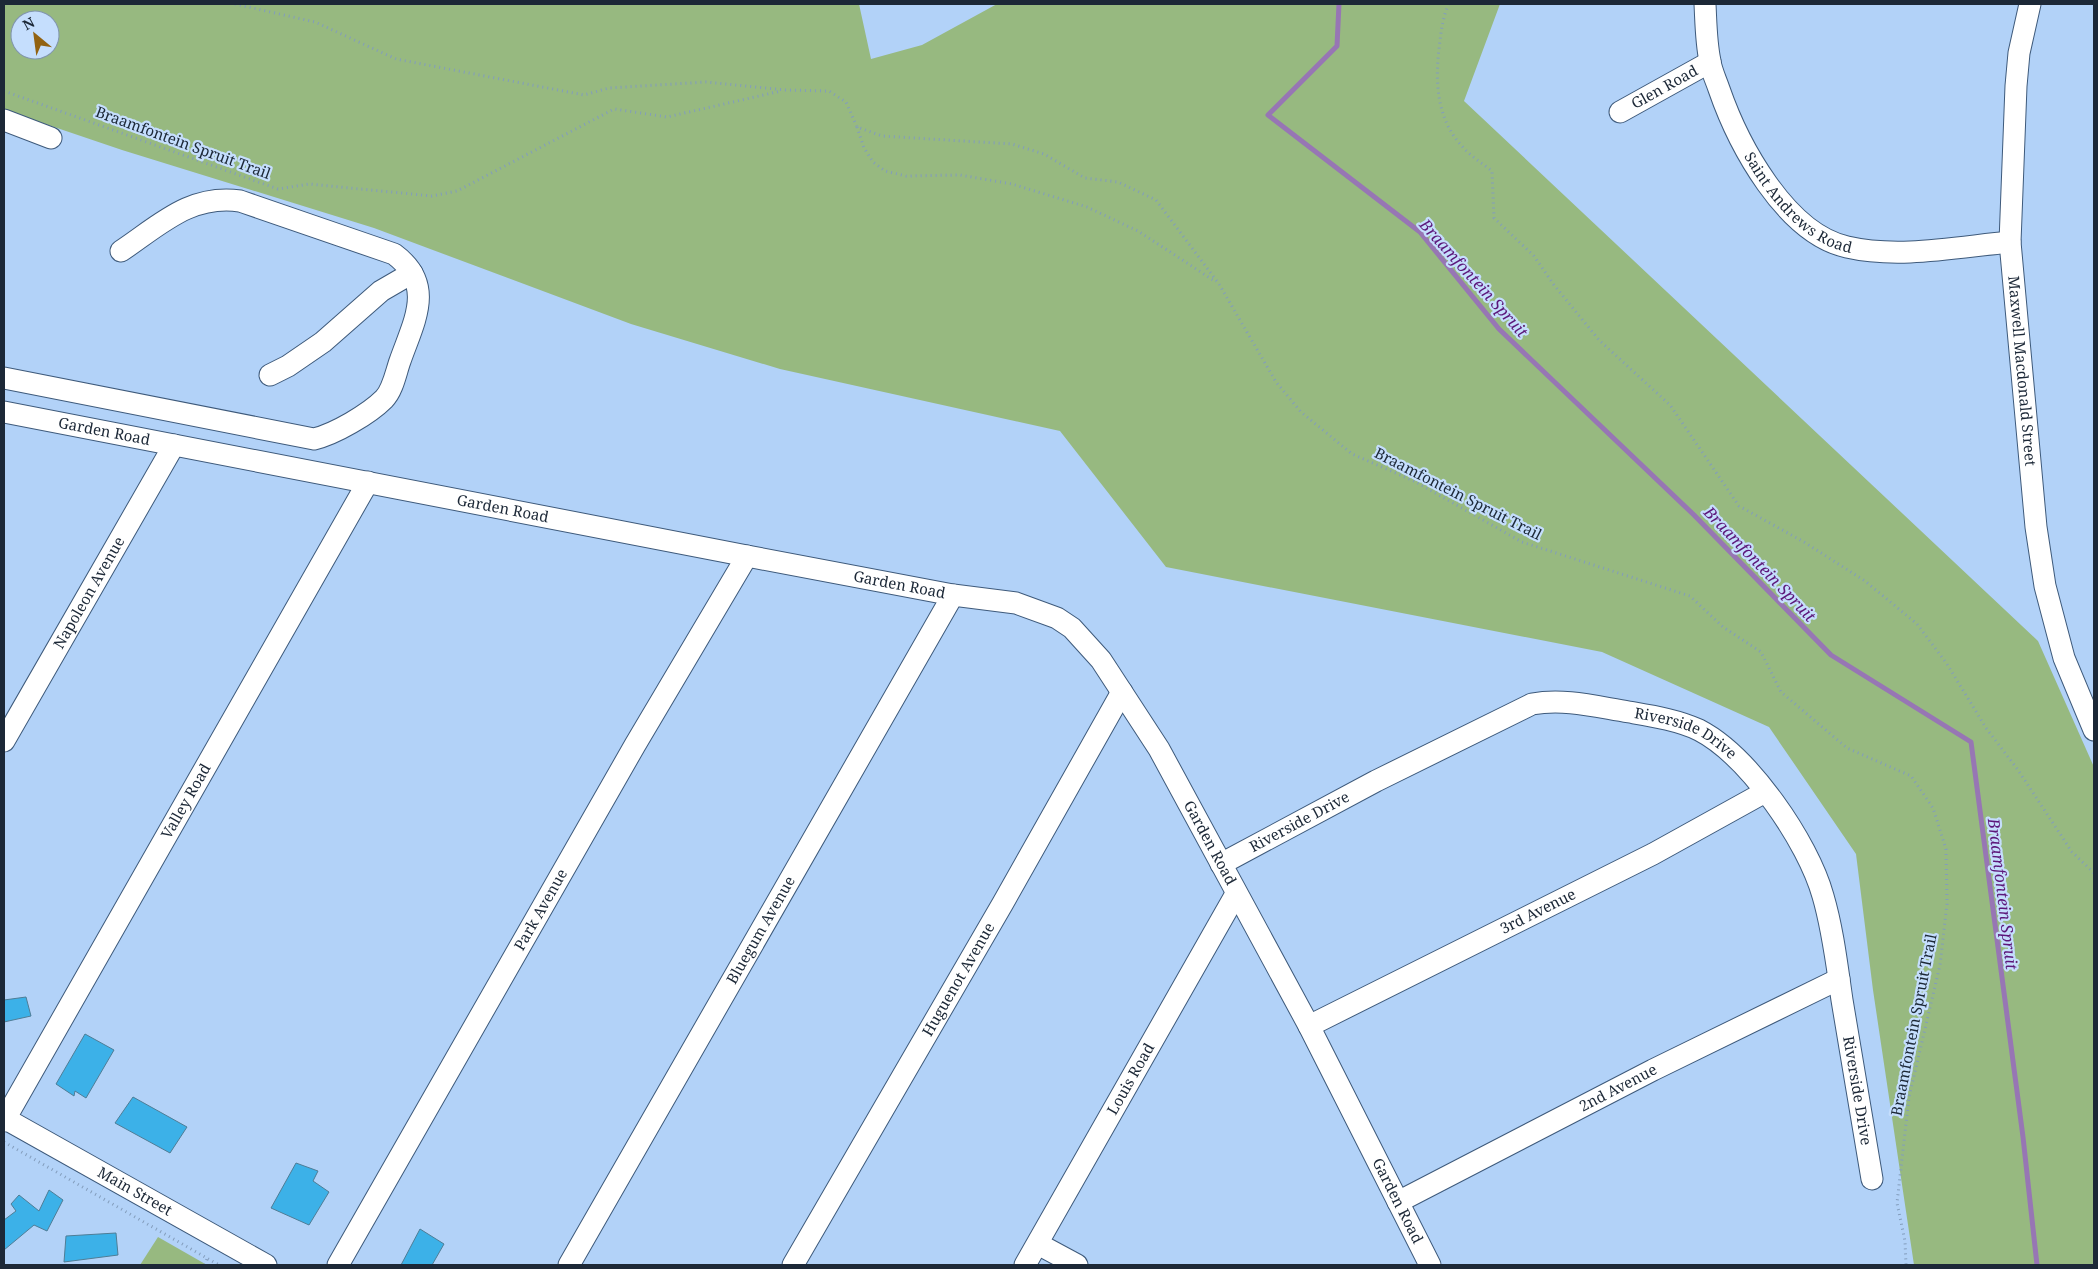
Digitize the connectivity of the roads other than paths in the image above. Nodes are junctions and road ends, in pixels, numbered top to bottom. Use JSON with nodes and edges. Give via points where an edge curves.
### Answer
{"nodes":[{"id":1,"x":1705,"y":4,"type":"edge"},
{"id":2,"x":2030,"y":4,"type":"edge"},
{"id":3,"x":1710,"y":62,"type":"junction"},
{"id":4,"x":1620,"y":112,"type":"dead end"},
{"id":5,"x":4,"y":120,"type":"edge"},
{"id":6,"x":51,"y":138,"type":"dead end"},
{"id":7,"x":2010,"y":242,"type":"junction"},
{"id":8,"x":121,"y":251,"type":"dead end"},
{"id":9,"x":412,"y":273,"type":"junction"},
{"id":10,"x":270,"y":375,"type":"dead end"},
{"id":11,"x":4,"y":378,"type":"edge"},
{"id":12,"x":4,"y":412,"type":"edge"},
{"id":13,"x":174,"y":445,"type":"junction"},
{"id":14,"x":368,"y":482,"type":"junction"},
{"id":15,"x":747,"y":556,"type":"junction"},
{"id":16,"x":953,"y":595,"type":"junction"},
{"id":17,"x":1122,"y":692,"type":"junction"},
{"id":18,"x":2094,"y":730,"type":"edge"},
{"id":19,"x":4,"y":741,"type":"edge"},
{"id":20,"x":1765,"y":792,"type":"junction"},
{"id":21,"x":1221,"y":864,"type":"junction"},
{"id":22,"x":1236,"y":894,"type":"junction"},
{"id":23,"x":1839,"y":979,"type":"junction"},
{"id":24,"x":1309,"y":1026,"type":"junction"},
{"id":25,"x":4,"y":1119,"type":"edge"},
{"id":26,"x":1872,"y":1179,"type":"dead end"},
{"id":27,"x":1398,"y":1202,"type":"junction"},
{"id":28,"x":1038,"y":1244,"type":"junction"},
{"id":29,"x":266,"y":1265,"type":"edge"},
{"id":30,"x":338,"y":1265,"type":"edge"},
{"id":31,"x":569,"y":1265,"type":"edge"},
{"id":32,"x":793,"y":1265,"type":"edge"},
{"id":33,"x":1025,"y":1265,"type":"edge"},
{"id":34,"x":1077,"y":1265,"type":"edge"},
{"id":35,"x":1430,"y":1265,"type":"edge"}],
"edges":[{"from":1,"to":3,"type":"street","name":"Saint Andrews Road"},
{"from":2,"to":7,"type":"street","name":"Maxwell Macdonald Street","via":[[2019,53],[2016,86]]},
{"from":3,"to":4,"type":"street","name":"Glen Road"},
{"from":3,"to":7,"type":"street","name":"Saint Andrews Road","via":[[1738,138],[1760,174],[1788,208],[1816,233],[1845,247],[1880,252]]},
{"from":5,"to":6,"type":"street"},
{"from":7,"to":18,"type":"street","name":"Maxwell Macdonald Street","via":[[2036,527],[2045,586],[2064,658]]},
{"from":8,"to":9,"type":"street","via":[[189,206],[227,199],[252,204],[384,250],[402,261]]},
{"from":9,"to":10,"type":"street","via":[[375,295],[324,342]]},
{"from":9,"to":11,"type":"street","via":[[418,288],[418,309],[388,393],[364,414],[328,435],[309,439]]},
{"from":12,"to":13,"type":"street","name":"Garden Road"},
{"from":13,"to":14,"type":"street","name":"Garden Road"},
{"from":13,"to":19,"type":"street","name":"Napoleon Avenue"},
{"from":14,"to":15,"type":"street","name":"Garden Road"},
{"from":14,"to":25,"type":"street","name":"Valley Road"},
{"from":15,"to":16,"type":"street","name":"Garden Road"},
{"from":15,"to":30,"type":"street","name":"Park Avenue","via":[[635,744]]},
{"from":16,"to":17,"type":"street","name":"Garden Road","via":[[1016,603],[1057,618],[1085,640]]},
{"from":16,"to":31,"type":"street","name":"Bluegum Avenue"},
{"from":17,"to":21,"type":"street","name":"Garden Road","via":[[1159,749]]},
{"from":17,"to":32,"type":"street","name":"Huguenot Avenue"},
{"from":20,"to":21,"type":"street","name":"Riverside Drive","via":[[1734,756],[1696,729],[1571,702],[1545,702],[1520,708]]},
{"from":20,"to":23,"type":"street","name":"Riverside Drive","via":[[1799,840],[1813,869],[1823,896]]},
{"from":20,"to":24,"type":"street","name":"3rd Avenue","via":[[1653,854]]},
{"from":21,"to":22,"type":"street","name":"Garden Road"},
{"from":22,"to":24,"type":"street","name":"Garden Road"},
{"from":22,"to":28,"type":"street","name":"Louis Road"},
{"from":23,"to":26,"type":"street","name":"Riverside Drive"},
{"from":23,"to":27,"type":"street","name":"2nd Avenue","via":[[1645,1074]]},
{"from":24,"to":27,"type":"street","name":"Garden Road"},
{"from":25,"to":29,"type":"street","name":"Main Street"},
{"from":27,"to":35,"type":"street","name":"Garden Road"},
{"from":28,"to":33,"type":"street","name":"Louis Road"},
{"from":28,"to":34,"type":"street"}]}
